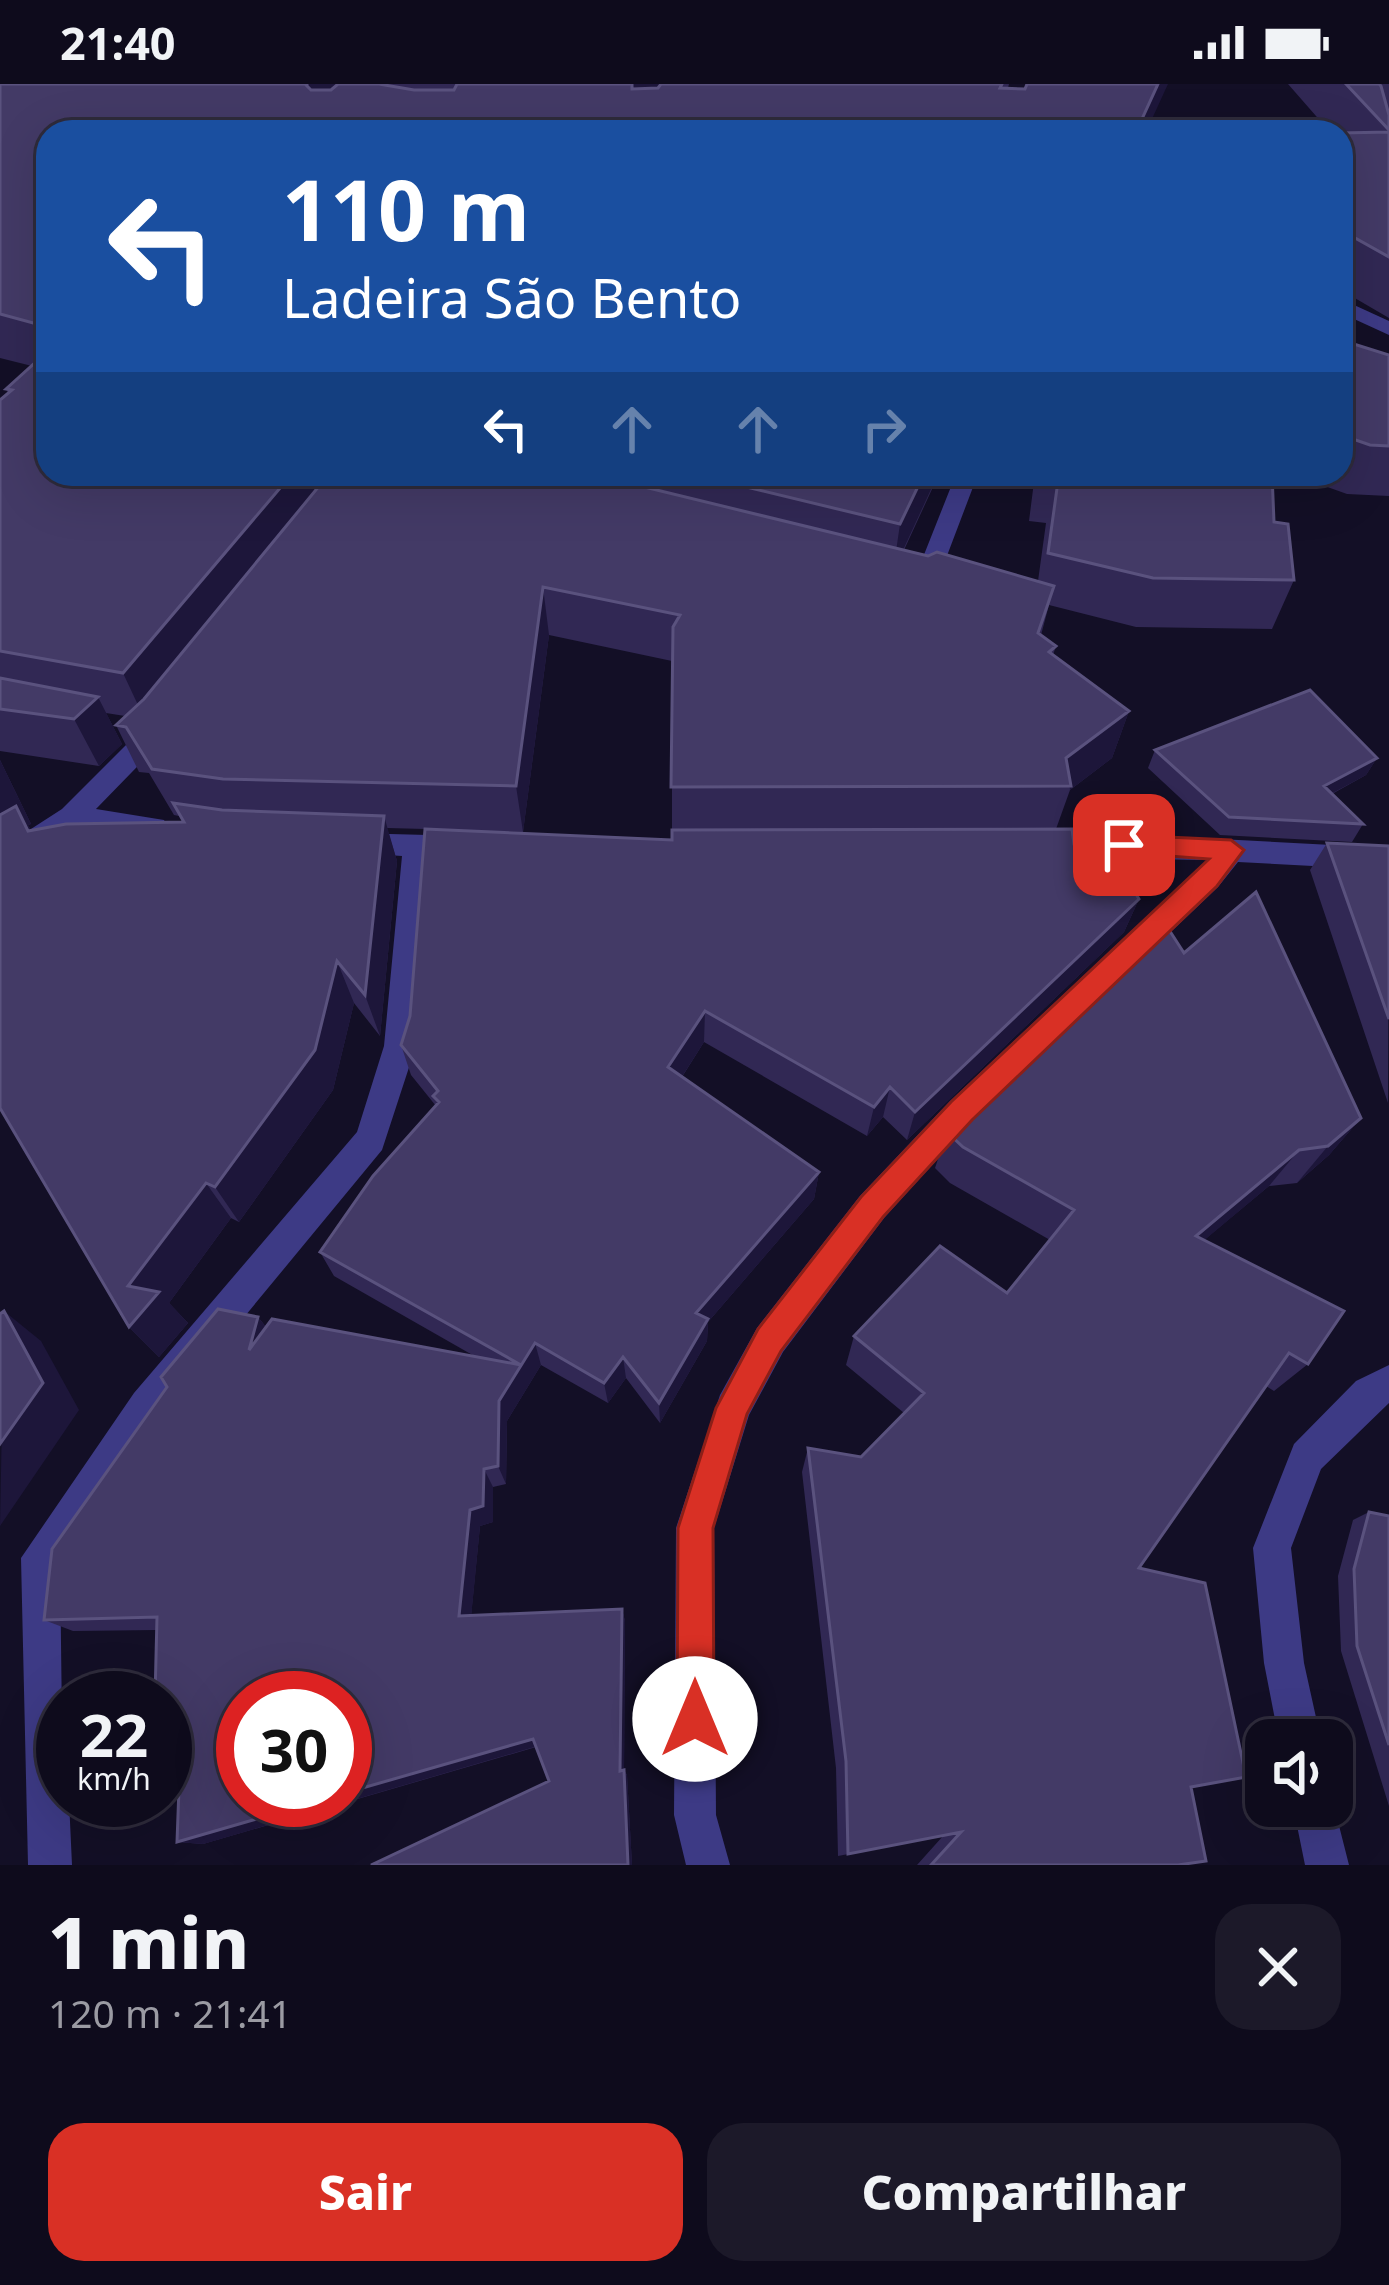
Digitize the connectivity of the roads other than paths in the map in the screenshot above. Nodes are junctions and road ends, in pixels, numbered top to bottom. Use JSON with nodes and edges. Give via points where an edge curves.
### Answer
{"nodes":[{"id":1,"x":1353,"y":311,"type":"edge"},
{"id":2,"x":1389,"y":329,"type":"edge"},
{"id":3,"x":961,"y":486,"type":"edge"},
{"id":4,"x":910,"y":589,"type":"edge"},
{"id":5,"x":181,"y":701,"type":"edge"},
{"id":6,"x":109,"y":728,"type":"dead end"},
{"id":7,"x":153,"y":736,"type":"junction"},
{"id":8,"x":72,"y":816,"type":"junction"},
{"id":9,"x":178,"y":831,"type":"edge"},
{"id":10,"x":329,"y":843,"type":"edge"},
{"id":11,"x":417,"y":847,"type":"junction"},
{"id":12,"x":488,"y":848,"type":"edge"},
{"id":13,"x":1033,"y":848,"type":"edge"},
{"id":14,"x":1231,"y":850,"type":"junction"},
{"id":15,"x":1389,"y":859,"type":"edge"},
{"id":16,"x":0,"y":863,"type":"edge"},
{"id":17,"x":1389,"y":1383,"type":"edge"},
{"id":18,"x":1296,"y":1719,"type":"edge"},
{"id":19,"x":1319,"y":1827,"type":"edge"},
{"id":20,"x":50,"y":1865,"type":"edge"},
{"id":21,"x":708,"y":1865,"type":"edge"},
{"id":22,"x":1327,"y":1865,"type":"edge"}],
"edges":[{"from":1,"to":2,"type":"street"},
{"from":3,"to":4,"type":"street"},
{"from":5,"to":7,"type":"street"},
{"from":6,"to":7,"type":"street"},
{"from":7,"to":8,"type":"street"},
{"from":8,"to":9,"type":"street"},
{"from":8,"to":16,"type":"street"},
{"from":10,"to":11,"type":"street"},
{"from":11,"to":12,"type":"street"},
{"from":11,"to":20,"type":"street","via":[[400,1046],[371,1140],[147,1406],[40,1558]]},
{"from":13,"to":14,"type":"street"},
{"from":14,"to":15,"type":"street"},
{"from":14,"to":21,"type":"street","via":[[872,1207],[770,1340],[733,1408],[695,1528],[695,1815]]},
{"from":17,"to":18,"type":"street","via":[[1307,1457],[1272,1548]]},
{"from":19,"to":22,"type":"street"}]}
